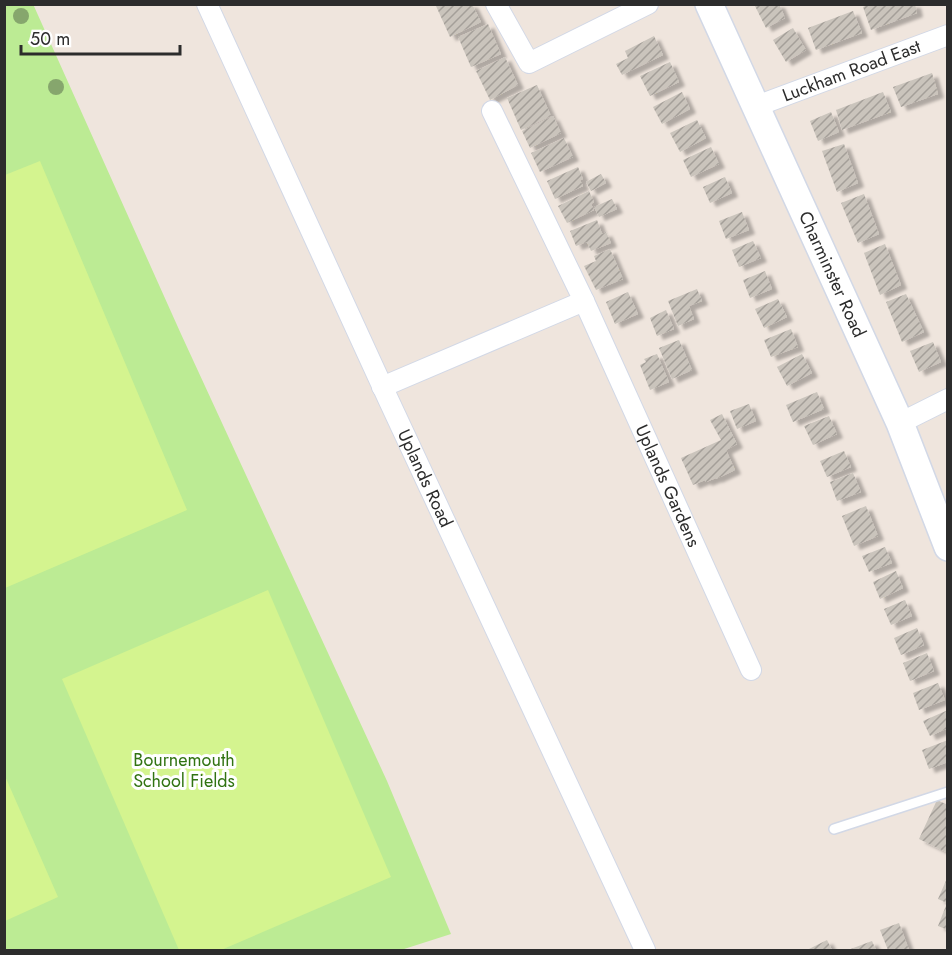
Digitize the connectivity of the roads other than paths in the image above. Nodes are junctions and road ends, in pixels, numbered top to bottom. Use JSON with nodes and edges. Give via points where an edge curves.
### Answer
{"nodes":[{"id":1,"x":207,"y":4,"type":"edge"},
{"id":2,"x":496,"y":4,"type":"edge"},
{"id":3,"x":648,"y":4,"type":"edge"},
{"id":4,"x":709,"y":4,"type":"edge"},
{"id":5,"x":948,"y":35,"type":"edge"},
{"id":6,"x":754,"y":107,"type":"junction"},
{"id":7,"x":492,"y":111,"type":"dead end"},
{"id":8,"x":584,"y":301,"type":"junction"},
{"id":9,"x":382,"y":387,"type":"junction"},
{"id":10,"x":948,"y":399,"type":"edge"},
{"id":11,"x":900,"y":423,"type":"junction"},
{"id":12,"x":948,"y":547,"type":"edge"},
{"id":13,"x":751,"y":670,"type":"dead end"},
{"id":14,"x":948,"y":792,"type":"edge"},
{"id":15,"x":834,"y":829,"type":"dead end"},
{"id":16,"x":645,"y":951,"type":"edge"}],
"edges":[{"from":1,"to":9,"type":"street","name":"Uplands Road"},
{"from":2,"to":3,"type":"street","via":[[529,63]]},
{"from":4,"to":6,"type":"main road","name":"Charminster Road"},
{"from":5,"to":6,"type":"street","name":"Luckham Road East"},
{"from":6,"to":11,"type":"main road","name":"Charminster Road"},
{"from":7,"to":8,"type":"street","name":"Uplands Gardens"},
{"from":8,"to":9,"type":"street"},
{"from":8,"to":13,"type":"street","name":"Uplands Gardens"},
{"from":9,"to":16,"type":"street","name":"Uplands Road"},
{"from":10,"to":11,"type":"street"},
{"from":11,"to":12,"type":"main road","name":"Charminster Road"},
{"from":14,"to":15,"type":"lane"}]}
